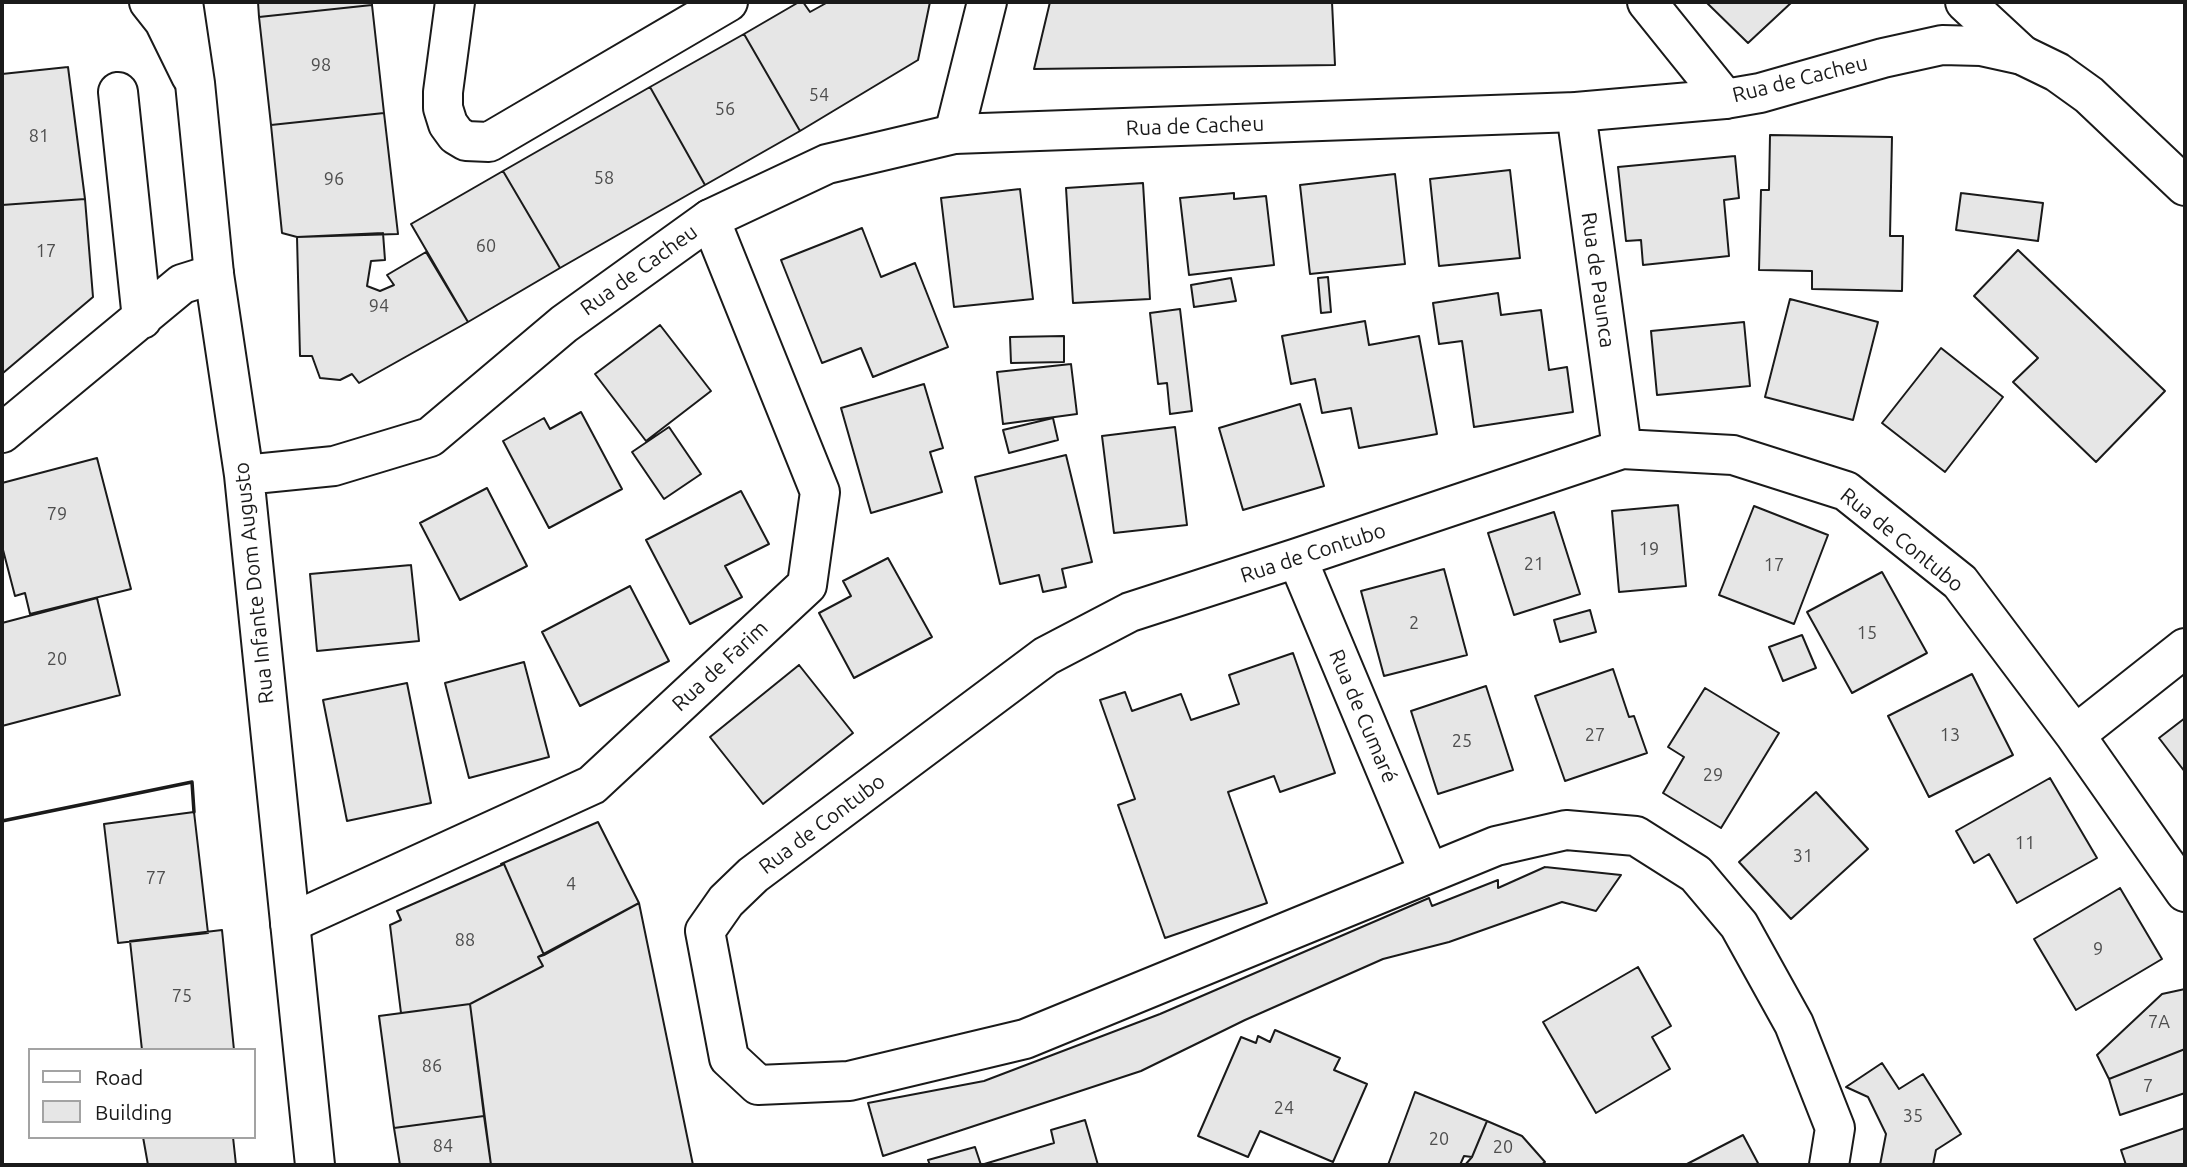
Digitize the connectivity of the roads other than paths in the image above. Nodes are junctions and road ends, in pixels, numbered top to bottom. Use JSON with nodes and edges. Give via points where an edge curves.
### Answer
{"nodes":[{"id":1,"x":149,"y":2,"type":"edge"},
{"id":2,"x":183,"y":2,"type":"edge"},
{"id":3,"x":455,"y":2,"type":"edge"},
{"id":4,"x":727,"y":2,"type":"edge"},
{"id":5,"x":987,"y":2,"type":"edge"},
{"id":6,"x":1647,"y":2,"type":"edge"},
{"id":7,"x":1965,"y":2,"type":"edge"},
{"id":8,"x":2022,"y":55,"type":"junction"},
{"id":9,"x":195,"y":83,"type":"junction"},
{"id":10,"x":118,"y":92,"type":"dead end"},
{"id":11,"x":1725,"y":99,"type":"junction"},
{"id":12,"x":1576,"y":112,"type":"junction"},
{"id":13,"x":954,"y":134,"type":"junction"},
{"id":14,"x":2185,"y":186,"type":"edge"},
{"id":15,"x":710,"y":219,"type":"junction"},
{"id":16,"x":214,"y":274,"type":"junction"},
{"id":17,"x":142,"y":319,"type":"junction"},
{"id":18,"x":2,"y":433,"type":"edge"},
{"id":19,"x":1622,"y":449,"type":"junction"},
{"id":20,"x":244,"y":475,"type":"junction"},
{"id":21,"x":1297,"y":558,"type":"junction"},
{"id":22,"x":2185,"y":648,"type":"edge"},
{"id":23,"x":2076,"y":735,"type":"junction"},
{"id":24,"x":1429,"y":873,"type":"junction"},
{"id":25,"x":2185,"y":892,"type":"edge"},
{"id":26,"x":289,"y":923,"type":"junction"},
{"id":27,"x":315,"y":1165,"type":"edge"},
{"id":28,"x":1829,"y":1165,"type":"edge"}],
"edges":[{"from":1,"to":9,"type":"street","via":[[164,21]]},
{"from":2,"to":9,"type":"street","name":"Rua Infante Dom Augusto"},
{"from":3,"to":4,"type":"street","via":[[443,108],[456,135],[466,141],[489,142]]},
{"from":5,"to":13,"type":"street"},
{"from":6,"to":11,"type":"street"},
{"from":7,"to":8,"type":"street"},
{"from":8,"to":11,"type":"street","name":"Rua de Cacheu","via":[[1981,46],[1942,45]]},
{"from":8,"to":14,"type":"street","name":"Rua de Cacheu","via":[[2090,95]]},
{"from":9,"to":16,"type":"street","name":"Rua Infante Dom Augusto"},
{"from":10,"to":17,"type":"street"},
{"from":11,"to":12,"type":"street","name":"Rua de Cacheu"},
{"from":12,"to":13,"type":"street","name":"Rua de Cacheu"},
{"from":12,"to":19,"type":"street","name":"Rua de Paunca"},
{"from":13,"to":15,"type":"street","name":"Rua de Cacheu","via":[[827,164]]},
{"from":15,"to":20,"type":"street","name":"Rua de Cacheu","via":[[564,324],[430,437],[334,466]]},
{"from":15,"to":26,"type":"street","name":"Rua de Farim","via":[[820,492],[807,585],[592,785]]},
{"from":16,"to":17,"type":"street","via":[[182,284]]},
{"from":16,"to":20,"type":"street","name":"Rua Infante Dom Augusto"},
{"from":17,"to":18,"type":"street"},
{"from":19,"to":21,"type":"street","name":"Rua de Contubo"},
{"from":19,"to":23,"type":"street","name":"Rua de Contubo","via":[[1733,455],[1846,491],[1960,582]]},
{"from":20,"to":26,"type":"street","name":"Rua Infante Dom Augusto"},
{"from":21,"to":24,"type":"street","name":"Rua de Cumaré"},
{"from":21,"to":24,"type":"street","name":"Rua de Contubo","via":[[1130,612],[1046,656],[752,876],[705,930],[729,1058],[758,1085],[849,1081],[1025,1039]]},
{"from":22,"to":23,"type":"street"},
{"from":23,"to":25,"type":"street","name":"Rua de Contubo"},
{"from":24,"to":28,"type":"street","name":"Rua de Contubo","via":[[1496,846],[1566,830],[1636,836],[1696,874],[1739,925],[1794,1024],[1835,1128]]},
{"from":26,"to":27,"type":"street","name":"Rua Infante Dom Augusto"}]}
